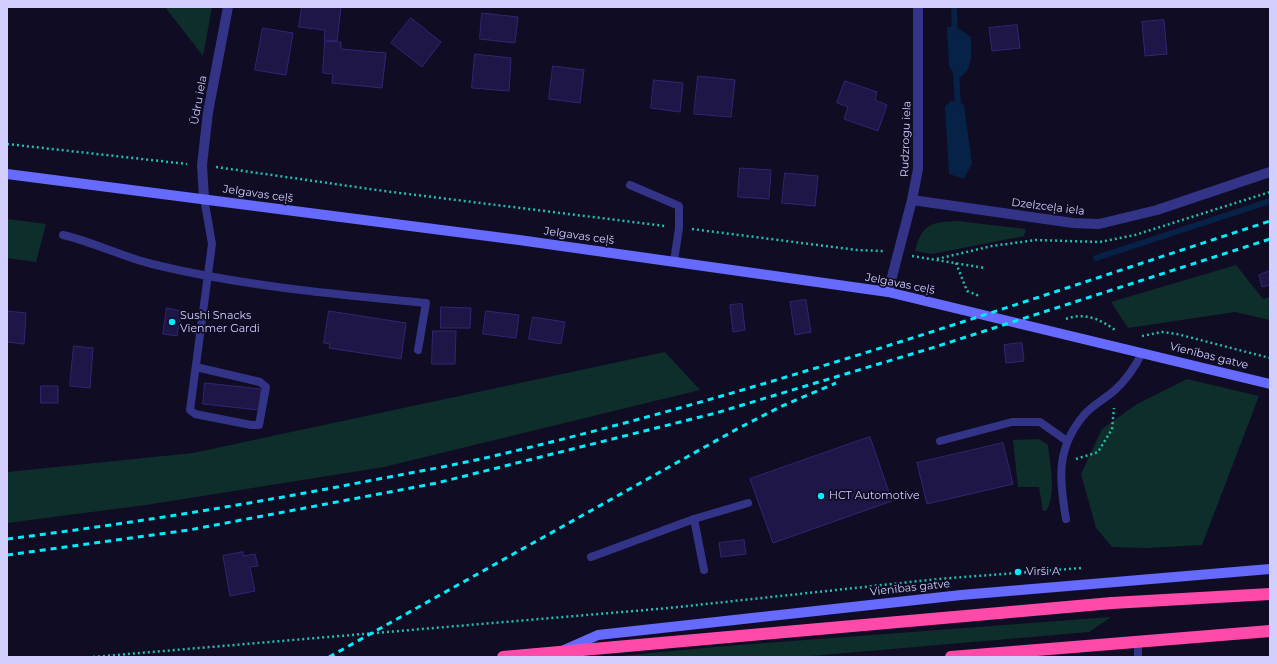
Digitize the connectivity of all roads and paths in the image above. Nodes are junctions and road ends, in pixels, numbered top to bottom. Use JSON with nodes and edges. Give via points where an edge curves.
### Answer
{"nodes":[{"id":1,"x":228,"y":7,"type":"edge"},
{"id":2,"x":918,"y":7,"type":"edge"},
{"id":3,"x":7,"y":144,"type":"edge"},
{"id":4,"x":202,"y":165,"type":"junction"},
{"id":5,"x":1270,"y":172,"type":"edge"},
{"id":6,"x":7,"y":174,"type":"edge"},
{"id":7,"x":630,"y":185,"type":"dead end"},
{"id":8,"x":204,"y":198,"type":"junction"},
{"id":9,"x":912,"y":200,"type":"junction"},
{"id":10,"x":679,"y":228,"type":"junction"},
{"id":11,"x":63,"y":235,"type":"dead end"},
{"id":12,"x":898,"y":253,"type":"junction"},
{"id":13,"x":674,"y":261,"type":"junction"},
{"id":14,"x":956,"y":263,"type":"junction"},
{"id":15,"x":985,"y":268,"type":"dead end"},
{"id":16,"x":208,"y":275,"type":"junction"},
{"id":17,"x":888,"y":292,"type":"junction"},
{"id":18,"x":978,"y":312,"type":"junction"},
{"id":19,"x":1042,"y":329,"type":"junction"},
{"id":20,"x":1120,"y":334,"type":"dead end"},
{"id":21,"x":1136,"y":338,"type":"dead end"},
{"id":22,"x":418,"y":350,"type":"dead end"},
{"id":23,"x":1142,"y":353,"type":"junction"},
{"id":24,"x":1270,"y":358,"type":"edge"},
{"id":25,"x":196,"y":367,"type":"junction"},
{"id":26,"x":1270,"y":384,"type":"edge"},
{"id":27,"x":1115,"y":390,"type":"junction"},
{"id":28,"x":940,"y":441,"type":"dead end"},
{"id":29,"x":1067,"y":441,"type":"junction"},
{"id":30,"x":1061,"y":464,"type":"junction"},
{"id":31,"x":748,"y":503,"type":"dead end"},
{"id":32,"x":694,"y":519,"type":"junction"},
{"id":33,"x":1066,"y":519,"type":"dead end"},
{"id":34,"x":591,"y":557,"type":"dead end"},
{"id":35,"x":1085,"y":568,"type":"dead end"},
{"id":36,"x":1270,"y":569,"type":"edge"},
{"id":37,"x":704,"y":570,"type":"dead end"},
{"id":38,"x":1270,"y":594,"type":"edge"},
{"id":39,"x":1270,"y":631,"type":"edge"},
{"id":40,"x":1138,"y":641,"type":"junction"},
{"id":41,"x":557,"y":653,"type":"junction"},
{"id":42,"x":93,"y":657,"type":"edge"},
{"id":43,"x":503,"y":657,"type":"edge"},
{"id":44,"x":951,"y":657,"type":"edge"},
{"id":45,"x":1138,"y":657,"type":"edge"}],
"edges":[{"from":1,"to":4,"type":"street","name":"Ūdru iela","via":[[208,112]]},
{"from":2,"to":9,"type":"street","name":"Rudzrogu iela","via":[[919,154]]},
{"from":3,"to":4,"type":"path"},
{"from":4,"to":8,"type":"street","name":"Ūdru iela"},
{"from":4,"to":10,"type":"path"},
{"from":5,"to":9,"type":"street","name":"Dzelzceļa iela","via":[[1156,210],[1099,224],[1072,223]]},
{"from":6,"to":8,"type":"main road","name":"Jelgavas ceļš"},
{"from":7,"to":10,"type":"lane","via":[[679,206]]},
{"from":8,"to":13,"type":"main road","name":"Jelgavas ceļš"},
{"from":8,"to":16,"type":"lane","via":[[212,244]]},
{"from":9,"to":12,"type":"street","name":"Rudzrogu iela"},
{"from":10,"to":12,"type":"path"},
{"from":10,"to":13,"type":"lane"},
{"from":11,"to":16,"type":"lane","via":[[82,239],[151,264]]},
{"from":12,"to":14,"type":"path"},
{"from":12,"to":17,"type":"street","name":"Rudzrogu iela"},
{"from":13,"to":17,"type":"main road","name":"Jelgavas ceļš"},
{"from":14,"to":15,"type":"path"},
{"from":14,"to":18,"type":"path","via":[[967,291],[977,295]]},
{"from":16,"to":22,"type":"lane","via":[[298,290],[426,303]]},
{"from":16,"to":25,"type":"lane"},
{"from":17,"to":18,"type":"main road","name":"Jelgavas ceļš"},
{"from":18,"to":19,"type":"main road","name":"Jelgavas ceļš"},
{"from":19,"to":20,"type":"path","via":[[1072,316],[1093,317]]},
{"from":19,"to":23,"type":"main road","name":"Jelgavas ceļš"},
{"from":21,"to":24,"type":"path","via":[[1162,332],[1176,334]]},
{"from":23,"to":26,"type":"main road","name":"Vienības gatve"},
{"from":23,"to":27,"type":"lane","via":[[1133,370]]},
{"from":25,"to":25,"type":"lane","via":[[260,382],[266,387],[259,425],[195,414],[190,410]]},
{"from":27,"to":29,"type":"lane","via":[[1084,414]]},
{"from":27,"to":30,"type":"path","via":[[1112,429],[1098,452]]},
{"from":28,"to":29,"type":"lane","via":[[1012,422],[1040,422]]},
{"from":29,"to":30,"type":"lane"},
{"from":30,"to":33,"type":"lane","via":[[1060,485]]},
{"from":31,"to":32,"type":"lane"},
{"from":32,"to":34,"type":"lane"},
{"from":32,"to":37,"type":"lane"},
{"from":35,"to":42,"type":"path","via":[[938,579],[669,608]]},
{"from":36,"to":41,"type":"main road","name":"Vienības gatve","via":[[961,595],[598,635]]},
{"from":38,"to":41,"type":"highway","name":"Vienības gatve","via":[[1104,603]]},
{"from":39,"to":40,"type":"highway"},
{"from":40,"to":44,"type":"highway"},
{"from":40,"to":45,"type":"lane"},
{"from":41,"to":43,"type":"highway","name":"Vienības gatve"}]}
